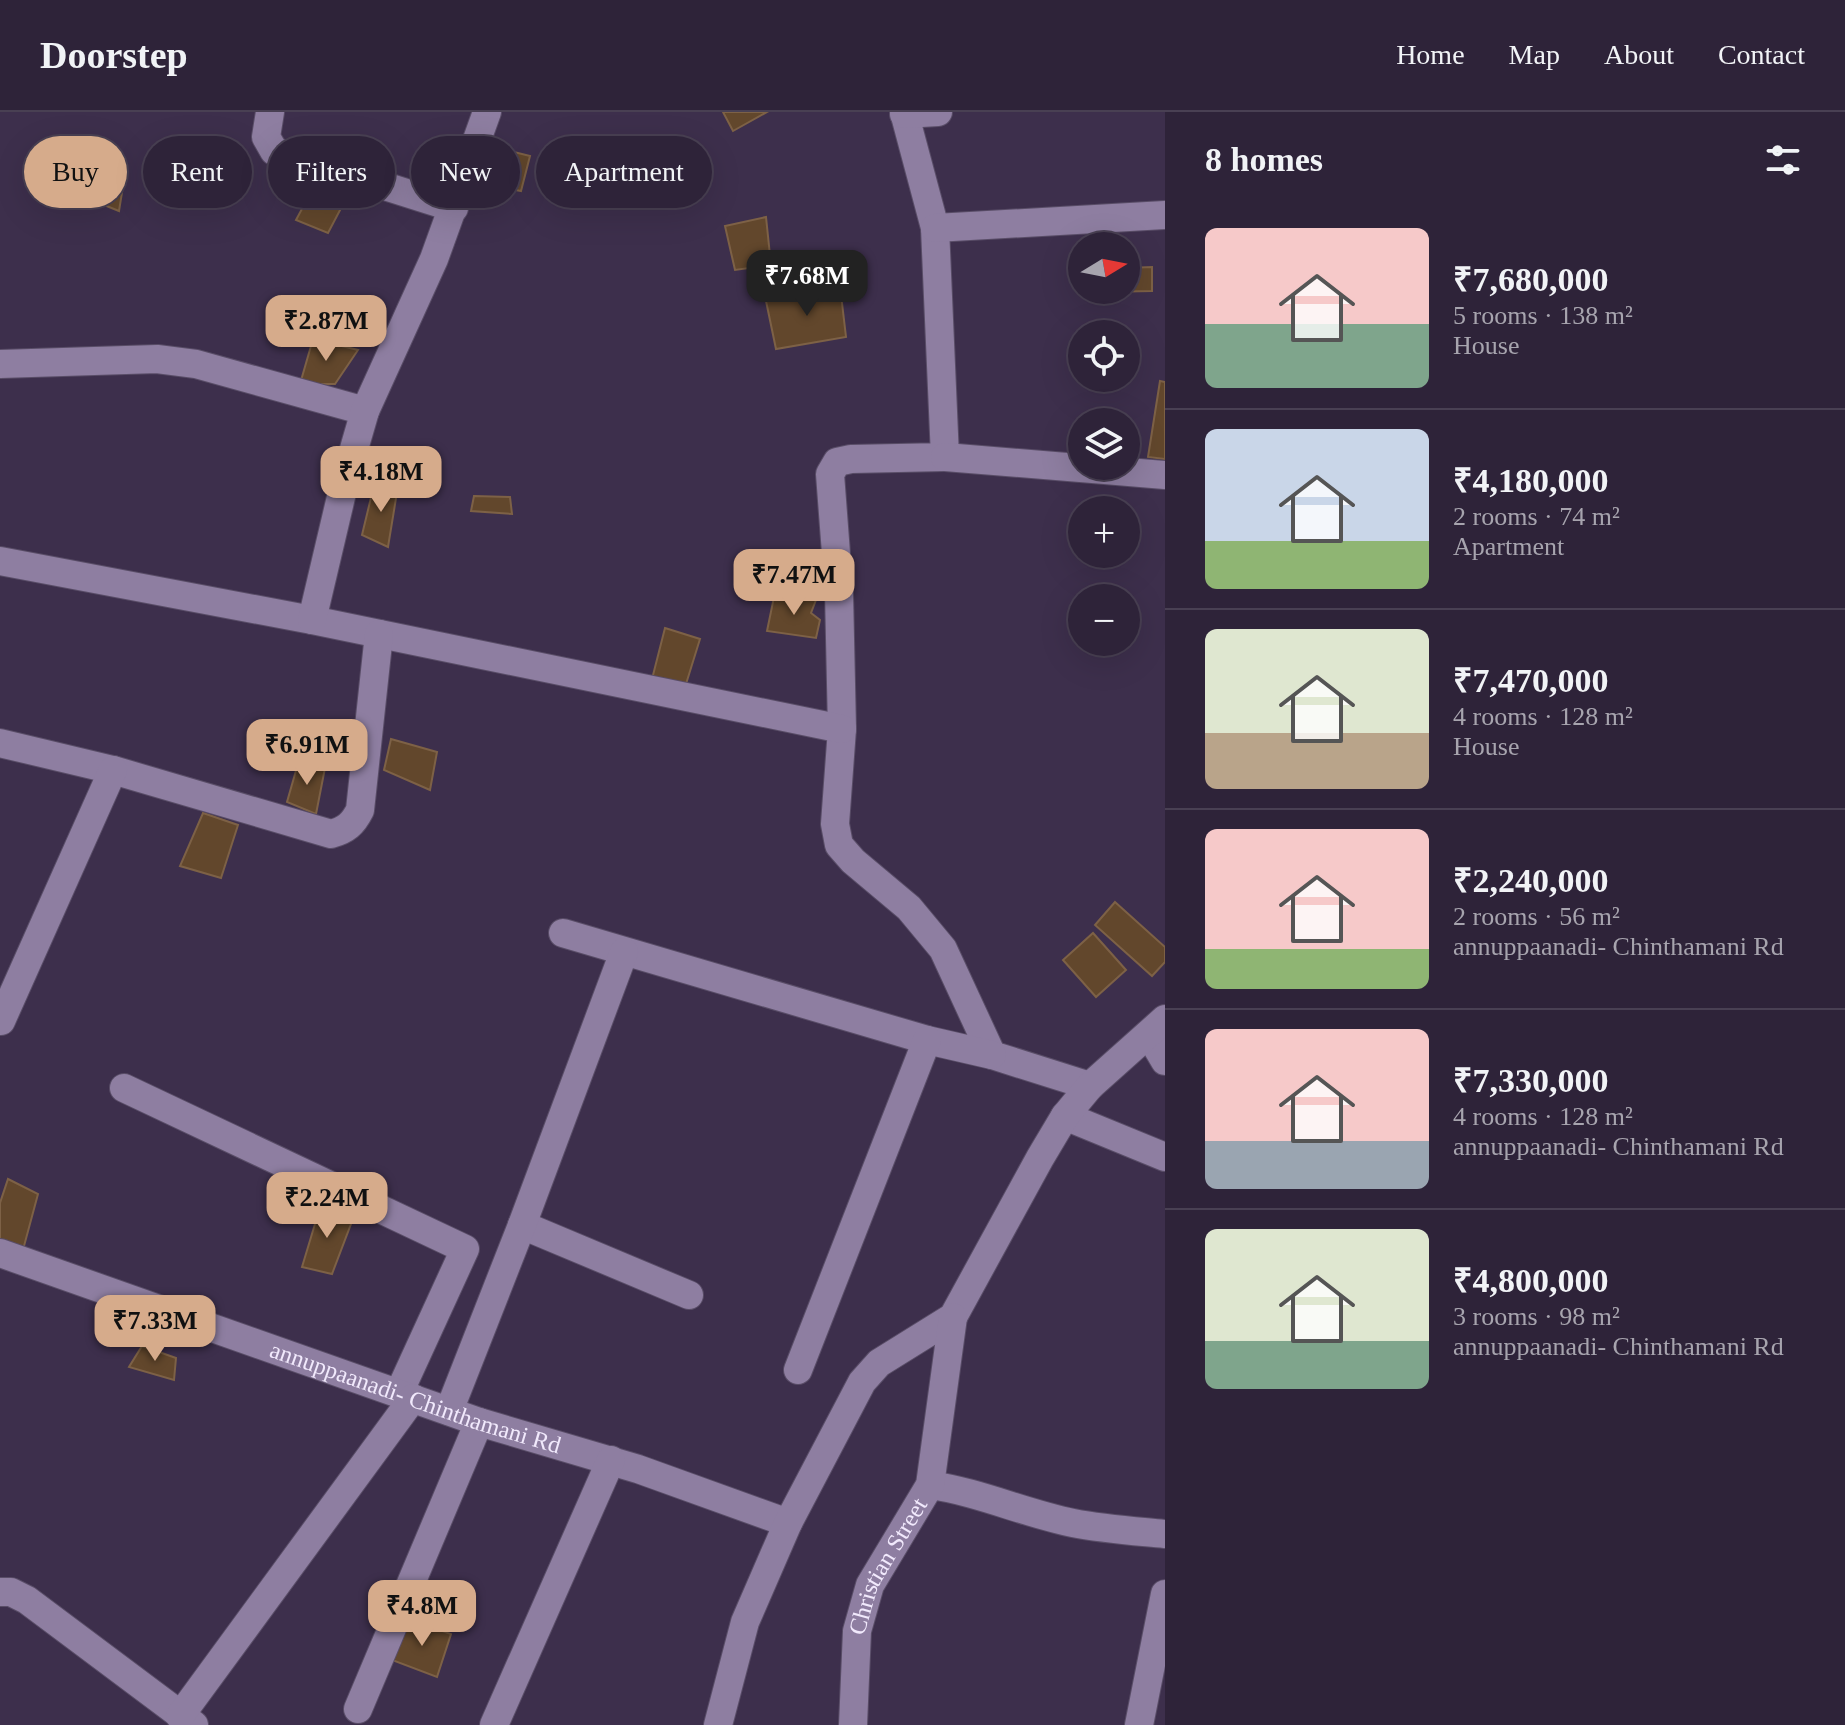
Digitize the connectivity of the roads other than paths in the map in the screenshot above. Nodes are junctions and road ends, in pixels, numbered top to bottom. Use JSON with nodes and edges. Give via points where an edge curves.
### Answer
{"nodes":[{"id":1,"x":270,"y":112,"type":"edge"},
{"id":2,"x":487,"y":112,"type":"edge"},
{"id":3,"x":938,"y":112,"type":"edge"},
{"id":4,"x":904,"y":113,"type":"edge"},
{"id":5,"x":479,"y":136,"type":"edge"},
{"id":6,"x":411,"y":194,"type":"edge"},
{"id":7,"x":454,"y":208,"type":"edge"},
{"id":8,"x":1165,"y":215,"type":"edge"},
{"id":9,"x":935,"y":228,"type":"junction"},
{"id":10,"x":0,"y":364,"type":"edge"},
{"id":11,"x":365,"y":411,"type":"junction"},
{"id":12,"x":945,"y":457,"type":"junction"},
{"id":13,"x":1165,"y":475,"type":"edge"},
{"id":14,"x":0,"y":561,"type":"edge"},
{"id":15,"x":312,"y":620,"type":"junction"},
{"id":16,"x":379,"y":634,"type":"junction"},
{"id":17,"x":842,"y":729,"type":"junction"},
{"id":18,"x":0,"y":743,"type":"edge"},
{"id":19,"x":113,"y":770,"type":"junction"},
{"id":20,"x":563,"y":933,"type":"dead end"},
{"id":21,"x":624,"y":952,"type":"junction"},
{"id":22,"x":1,"y":1021,"type":"edge"},
{"id":23,"x":1157,"y":1026,"type":"edge"},
{"id":24,"x":927,"y":1040,"type":"junction"},
{"id":25,"x":992,"y":1055,"type":"junction"},
{"id":26,"x":1165,"y":1061,"type":"edge"},
{"id":27,"x":1090,"y":1086,"type":"junction"},
{"id":28,"x":124,"y":1088,"type":"dead end"},
{"id":29,"x":1065,"y":1116,"type":"junction"},
{"id":30,"x":1165,"y":1157,"type":"edge"},
{"id":31,"x":522,"y":1225,"type":"junction"},
{"id":32,"x":0,"y":1253,"type":"edge"},
{"id":33,"x":689,"y":1295,"type":"dead end"},
{"id":34,"x":953,"y":1317,"type":"junction"},
{"id":35,"x":798,"y":1370,"type":"dead end"},
{"id":36,"x":406,"y":1396,"type":"junction"},
{"id":37,"x":449,"y":1411,"type":"junction"},
{"id":38,"x":479,"y":1422,"type":"junction"},
{"id":39,"x":611,"y":1460,"type":"junction"},
{"id":40,"x":930,"y":1485,"type":"junction"},
{"id":41,"x":788,"y":1523,"type":"junction"},
{"id":42,"x":1165,"y":1534,"type":"edge"},
{"id":43,"x":0,"y":1592,"type":"edge"},
{"id":44,"x":1165,"y":1594,"type":"edge"},
{"id":45,"x":1158,"y":1661,"type":"edge"},
{"id":46,"x":358,"y":1709,"type":"dead end"},
{"id":47,"x":187,"y":1720,"type":"edge"},
{"id":48,"x":494,"y":1725,"type":"edge"},
{"id":49,"x":718,"y":1725,"type":"edge"},
{"id":50,"x":853,"y":1725,"type":"edge"},
{"id":51,"x":1139,"y":1725,"type":"edge"}],
"edges":[{"from":1,"to":6,"type":"street","via":[[266,137],[274,151]]},
{"from":2,"to":5,"type":"street"},
{"from":3,"to":4,"type":"street"},
{"from":4,"to":9,"type":"street"},
{"from":7,"to":11,"type":"street"},
{"from":8,"to":9,"type":"street"},
{"from":9,"to":12,"type":"street"},
{"from":10,"to":11,"type":"street","via":[[170,360]]},
{"from":11,"to":15,"type":"street"},
{"from":12,"to":13,"type":"street"},
{"from":12,"to":17,"type":"street","via":[[851,459],[837,462],[830,474]]},
{"from":14,"to":15,"type":"street"},
{"from":15,"to":16,"type":"street"},
{"from":16,"to":17,"type":"street"},
{"from":16,"to":19,"type":"street","via":[[360,810],[342,831],[331,834]]},
{"from":17,"to":25,"type":"street","via":[[835,824],[839,845],[909,908],[943,949]]},
{"from":18,"to":19,"type":"street"},
{"from":19,"to":22,"type":"street"},
{"from":20,"to":21,"type":"street"},
{"from":21,"to":24,"type":"street"},
{"from":21,"to":31,"type":"street"},
{"from":23,"to":26,"type":"street"},
{"from":23,"to":27,"type":"street"},
{"from":24,"to":25,"type":"street"},
{"from":24,"to":35,"type":"street"},
{"from":25,"to":27,"type":"street"},
{"from":27,"to":29,"type":"street"},
{"from":28,"to":36,"type":"street","via":[[465,1249]]},
{"from":29,"to":30,"type":"street"},
{"from":29,"to":34,"type":"street"},
{"from":31,"to":33,"type":"street"},
{"from":31,"to":37,"type":"street"},
{"from":32,"to":36,"type":"street","name":"annuppaanadi- Chinthamani Rd"},
{"from":34,"to":40,"type":"street","name":"Christian Street"},
{"from":34,"to":41,"type":"street","via":[[872,1369]]},
{"from":36,"to":37,"type":"street","name":"annuppaanadi- Chinthamani Rd"},
{"from":36,"to":47,"type":"street"},
{"from":37,"to":38,"type":"street","name":"annuppaanadi- Chinthamani Rd"},
{"from":38,"to":39,"type":"street","name":"annuppaanadi- Chinthamani Rd"},
{"from":38,"to":46,"type":"street"},
{"from":39,"to":41,"type":"street","name":"annuppaanadi- Chinthamani Rd"},
{"from":39,"to":48,"type":"street"},
{"from":40,"to":42,"type":"street","via":[[1074,1523]]},
{"from":40,"to":50,"type":"street","name":"Christian Street","via":[[870,1585],[857,1631]]},
{"from":41,"to":49,"type":"street","via":[[745,1622]]},
{"from":43,"to":47,"type":"street","via":[[27,1600]]},
{"from":44,"to":45,"type":"street"},
{"from":45,"to":51,"type":"street"}]}
